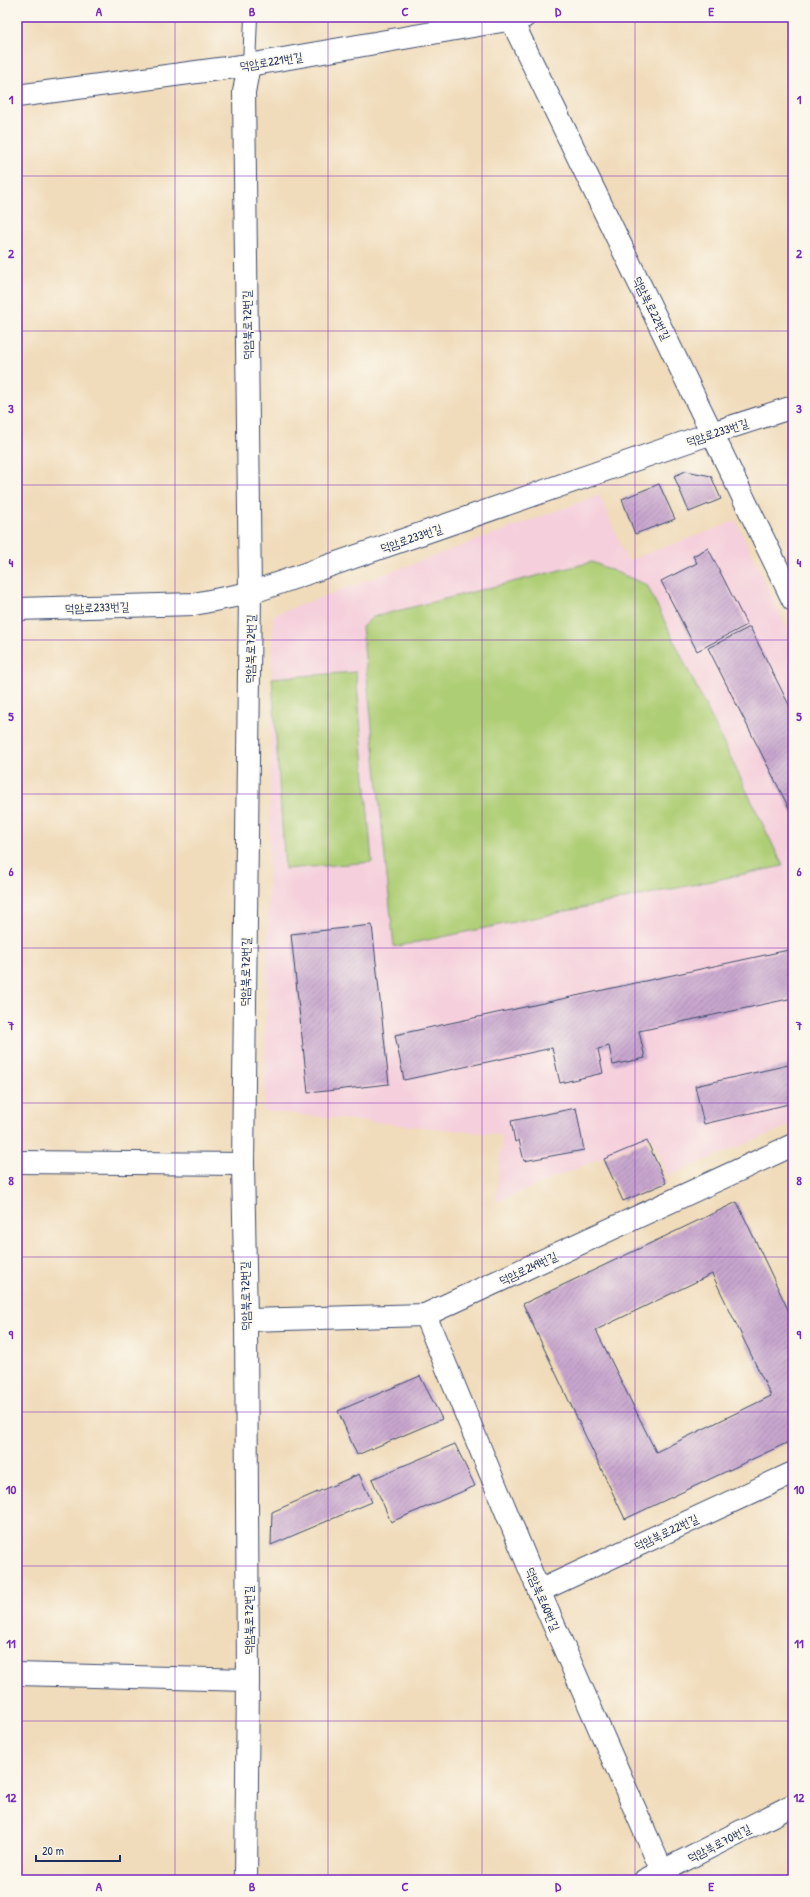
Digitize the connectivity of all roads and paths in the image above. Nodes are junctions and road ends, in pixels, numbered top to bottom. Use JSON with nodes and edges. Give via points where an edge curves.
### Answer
{"nodes":[{"id":1,"x":250,"y":17,"type":"edge"},
{"id":2,"x":515,"y":18,"type":"edge"},
{"id":3,"x":249,"y":65,"type":"junction"},
{"id":4,"x":17,"y":96,"type":"edge"},
{"id":5,"x":793,"y":407,"type":"edge"},
{"id":6,"x":712,"y":433,"type":"junction"},
{"id":7,"x":250,"y":593,"type":"junction"},
{"id":8,"x":793,"y":600,"type":"edge"},
{"id":9,"x":17,"y":609,"type":"edge"},
{"id":10,"x":793,"y":1144,"type":"edge"},
{"id":11,"x":17,"y":1162,"type":"edge"},
{"id":12,"x":243,"y":1164,"type":"junction"},
{"id":13,"x":425,"y":1315,"type":"junction"},
{"id":14,"x":246,"y":1320,"type":"junction"},
{"id":15,"x":793,"y":1473,"type":"edge"},
{"id":16,"x":539,"y":1591,"type":"junction"},
{"id":17,"x":17,"y":1674,"type":"edge"},
{"id":18,"x":248,"y":1680,"type":"junction"},
{"id":19,"x":793,"y":1805,"type":"edge"},
{"id":20,"x":657,"y":1877,"type":"edge"},
{"id":21,"x":246,"y":1880,"type":"edge"}],
"edges":[{"from":1,"to":3,"type":"lane"},
{"from":2,"to":3,"type":"street","name":"덕암로221번길"},
{"from":2,"to":6,"type":"street","name":"덕암북로22번길"},
{"from":3,"to":4,"type":"street","name":"덕암로221번길"},
{"from":3,"to":7,"type":"street","name":"덕암북로72번길","via":[[244,92]]},
{"from":5,"to":6,"type":"street","name":"덕암로233번길"},
{"from":6,"to":7,"type":"street","name":"덕암로233번길"},
{"from":6,"to":8,"type":"street","name":"덕암북로22번길"},
{"from":7,"to":9,"type":"street","name":"덕암로233번길","via":[[194,604]]},
{"from":7,"to":12,"type":"street","name":"덕암북로72번길"},
{"from":10,"to":13,"type":"street","name":"덕암로249번길"},
{"from":11,"to":12,"type":"street"},
{"from":12,"to":14,"type":"street","name":"덕암북로72번길"},
{"from":13,"to":14,"type":"street","name":"덕암로249번길"},
{"from":13,"to":16,"type":"street","name":"덕암북로60번길"},
{"from":14,"to":18,"type":"street","name":"덕암북로72번길"},
{"from":15,"to":16,"type":"street","name":"덕암북로22번길"},
{"from":16,"to":20,"type":"street","name":"덕암북로60번길"},
{"from":17,"to":18,"type":"street"},
{"from":18,"to":21,"type":"street","name":"덕암북로72번길"},
{"from":19,"to":20,"type":"street","name":"덕암북로70번길"}]}
